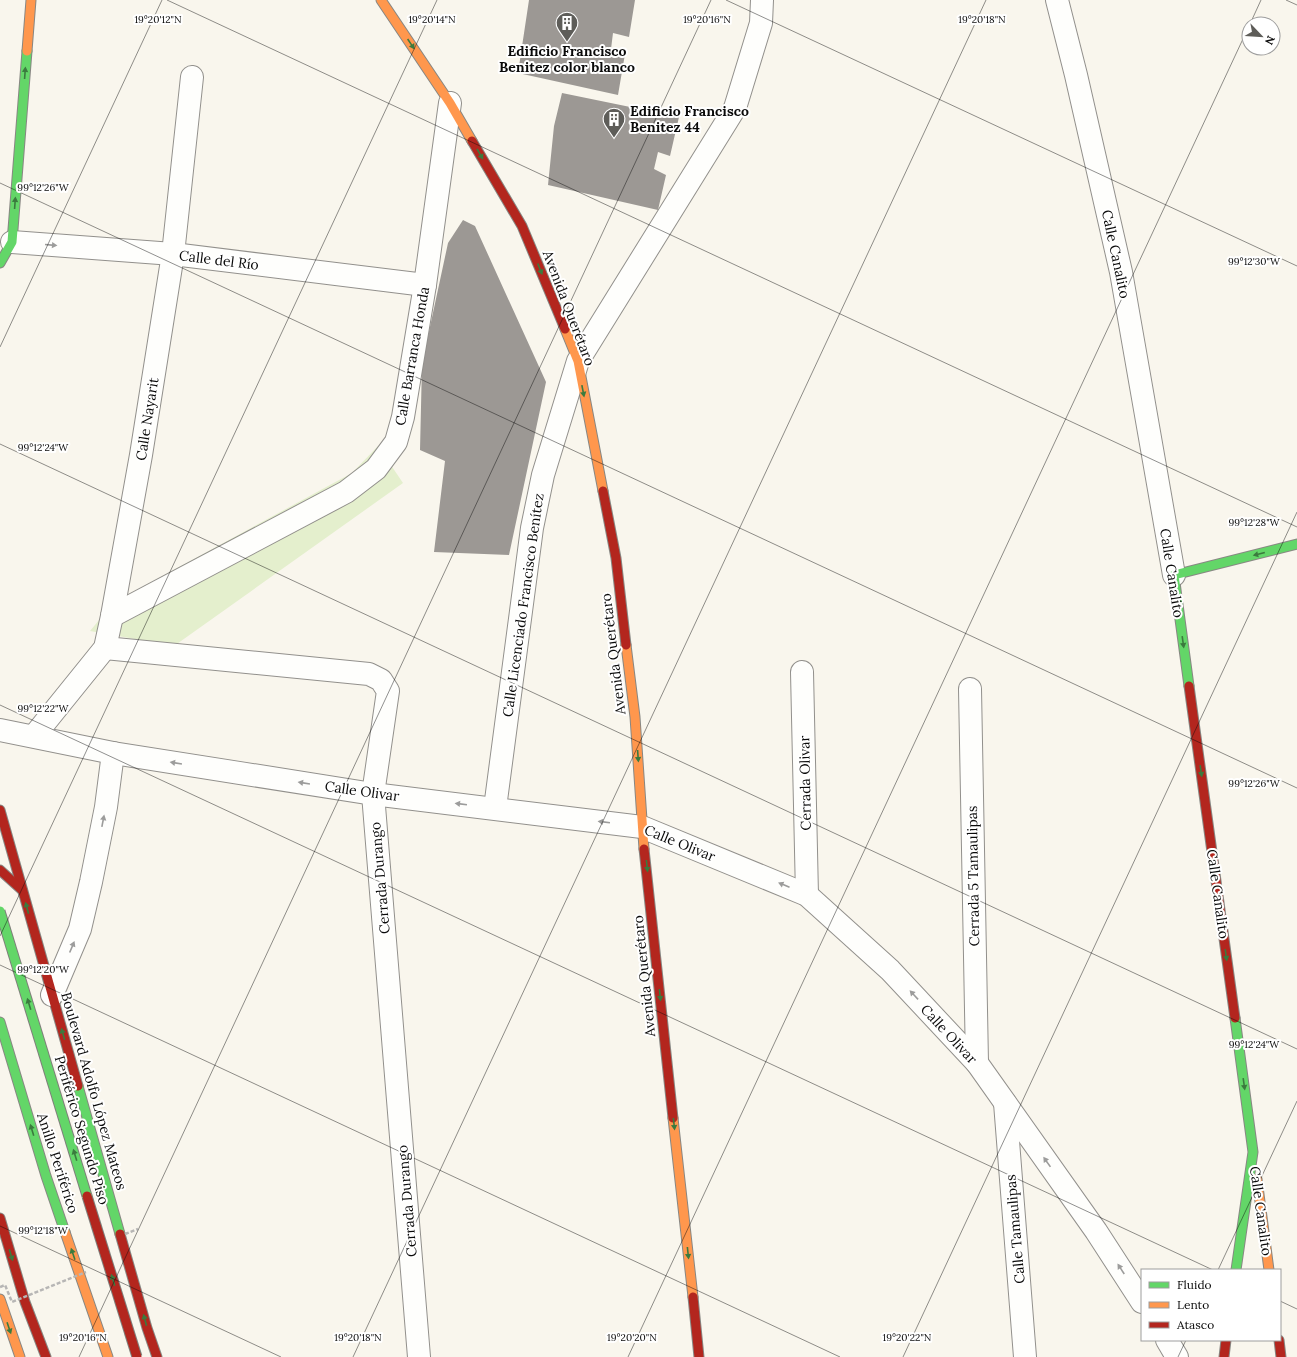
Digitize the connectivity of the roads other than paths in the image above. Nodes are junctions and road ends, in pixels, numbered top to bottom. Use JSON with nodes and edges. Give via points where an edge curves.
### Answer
{"nodes":[{"id":1,"x":31,"y":0,"type":"edge"},
{"id":2,"x":381,"y":0,"type":"edge"},
{"id":3,"x":762,"y":0,"type":"edge"},
{"id":4,"x":1057,"y":0,"type":"edge"},
{"id":5,"x":192,"y":77,"type":"dead end"},
{"id":6,"x":450,"y":103,"type":"junction"},
{"id":7,"x":12,"y":242,"type":"junction"},
{"id":8,"x":173,"y":254,"type":"junction"},
{"id":9,"x":0,"y":263,"type":"edge"},
{"id":10,"x":425,"y":285,"type":"junction"},
{"id":11,"x":578,"y":361,"type":"junction"},
{"id":12,"x":1297,"y":544,"type":"edge"},
{"id":13,"x":1174,"y":575,"type":"junction"},
{"id":14,"x":112,"y":616,"type":"junction"},
{"id":15,"x":105,"y":648,"type":"junction"},
{"id":16,"x":802,"y":672,"type":"dead end"},
{"id":17,"x":970,"y":689,"type":"dead end"},
{"id":18,"x":0,"y":730,"type":"edge"},
{"id":19,"x":34,"y":736,"type":"junction"},
{"id":20,"x":113,"y":754,"type":"junction"},
{"id":21,"x":374,"y":794,"type":"junction"},
{"id":22,"x":495,"y":808,"type":"junction"},
{"id":23,"x":0,"y":810,"type":"edge"},
{"id":24,"x":642,"y":827,"type":"junction"},
{"id":25,"x":0,"y":870,"type":"edge"},
{"id":26,"x":22,"y":890,"type":"junction"},
{"id":27,"x":807,"y":895,"type":"junction"},
{"id":28,"x":0,"y":911,"type":"edge"},
{"id":29,"x":52,"y":995,"type":"junction"},
{"id":30,"x":0,"y":1022,"type":"edge"},
{"id":31,"x":977,"y":1063,"type":"junction"},
{"id":32,"x":1004,"y":1102,"type":"junction"},
{"id":33,"x":1254,"y":1152,"type":"junction"},
{"id":34,"x":0,"y":1218,"type":"edge"},
{"id":35,"x":1236,"y":1269,"type":"edge"},
{"id":36,"x":1269,"y":1269,"type":"edge"},
{"id":37,"x":0,"y":1299,"type":"edge"},
{"id":38,"x":1141,"y":1300,"type":"edge"},
{"id":39,"x":1167,"y":1341,"type":"edge"},
{"id":40,"x":1226,"y":1341,"type":"edge"},
{"id":41,"x":1279,"y":1341,"type":"edge"},
{"id":42,"x":20,"y":1357,"type":"edge"},
{"id":43,"x":46,"y":1357,"type":"edge"},
{"id":44,"x":108,"y":1357,"type":"edge"},
{"id":45,"x":137,"y":1357,"type":"edge"},
{"id":46,"x":157,"y":1357,"type":"edge"},
{"id":47,"x":419,"y":1357,"type":"edge"},
{"id":48,"x":699,"y":1357,"type":"edge"},
{"id":49,"x":1025,"y":1357,"type":"edge"},
{"id":50,"x":1178,"y":1357,"type":"edge"},
{"id":51,"x":1224,"y":1357,"type":"edge"},
{"id":52,"x":1281,"y":1357,"type":"edge"}],
"edges":[{"from":7,"to":1,"type":"main road","one_way":true},
{"from":2,"to":6,"type":"main road","name":"Avenida Querétaro","one_way":true},
{"from":3,"to":11,"type":"street","name":"Calle Licenciado Francisco Benítez","via":[[761,23],[735,108]]},
{"from":4,"to":13,"type":"street","name":"Calle Canalito","via":[[1121,272]]},
{"from":5,"to":8,"type":"street","name":"Calle Nayarit"},
{"from":6,"to":10,"type":"street","name":"Calle Barranca Honda"},
{"from":6,"to":11,"type":"main road","name":"Avenida Querétaro","one_way":true,"via":[[522,226]]},
{"from":7,"to":8,"type":"street","name":"Calle del Río","one_way":true},
{"from":7,"to":9,"type":"main road"},
{"from":8,"to":10,"type":"street","name":"Calle del Río"},
{"from":8,"to":14,"type":"street","name":"Calle Nayarit"},
{"from":10,"to":14,"type":"street","name":"Calle Barranca Honda","via":[[403,417],[396,442],[376,469],[346,492]]},
{"from":11,"to":22,"type":"street","name":"Calle Licenciado Francisco Benítez","via":[[543,474],[532,528]]},
{"from":11,"to":24,"type":"main road","name":"Avenida Querétaro","one_way":true,"via":[[616,558],[635,717]]},
{"from":12,"to":13,"type":"main road","one_way":true},
{"from":13,"to":33,"type":"main road","name":"Calle Canalito","one_way":true},
{"from":14,"to":15,"type":"street","name":"Calle Nayarit"},
{"from":15,"to":19,"type":"street","name":"Calle Nayarit"},
{"from":15,"to":21,"type":"street","name":"Cerrada Durango","via":[[369,674],[381,680],[388,691]]},
{"from":16,"to":27,"type":"street","name":"Cerrada Olivar"},
{"from":17,"to":31,"type":"street","name":"Cerrada 5 Tamaulipas"},
{"from":18,"to":19,"type":"street","name":"Calle Olivar"},
{"from":19,"to":20,"type":"street","name":"Calle Olivar"},
{"from":21,"to":20,"type":"street","name":"Calle Olivar","one_way":true},
{"from":29,"to":20,"type":"street","one_way":true,"via":[[80,929],[106,807]]},
{"from":22,"to":21,"type":"street","name":"Calle Olivar","one_way":true},
{"from":21,"to":47,"type":"street","name":"Cerrada Durango"},
{"from":24,"to":22,"type":"street","name":"Calle Olivar","one_way":true},
{"from":23,"to":26,"type":"main road","name":"Boulevard Adolfo López Mateos"},
{"from":27,"to":24,"type":"street","name":"Calle Olivar","one_way":true},
{"from":24,"to":48,"type":"main road","name":"Avenida Querétaro","one_way":true},
{"from":25,"to":26,"type":"main road"},
{"from":29,"to":26,"type":"main road","name":"Boulevard Adolfo López Mateos","one_way":true},
{"from":31,"to":27,"type":"street","name":"Calle Olivar","one_way":true,"via":[[890,970]]},
{"from":45,"to":28,"type":"main road","name":"Periférico Segundo Piso","one_way":true,"bridge":true},
{"from":46,"to":29,"type":"main road","name":"Boulevard Adolfo López Mateos","one_way":true},
{"from":44,"to":30,"type":"main road","name":"Anillo Periférico","one_way":true,"via":[[46,1176]]},
{"from":31,"to":32,"type":"street","name":"Calle Olivar"},
{"from":38,"to":32,"type":"street","name":"Calle Olivar","one_way":true,"via":[[1096,1231]]},
{"from":32,"to":49,"type":"street","name":"Calle Tamaulipas"},
{"from":33,"to":35,"type":"main road","name":"Calle Canalito"},
{"from":33,"to":36,"type":"main road","name":"Calle Canalito"},
{"from":34,"to":43,"type":"main road","one_way":true,"via":[[25,1302]]},
{"from":37,"to":42,"type":"main road","one_way":true},
{"from":39,"to":50,"type":"street"},
{"from":40,"to":51,"type":"main road"},
{"from":41,"to":52,"type":"main road"}]}
